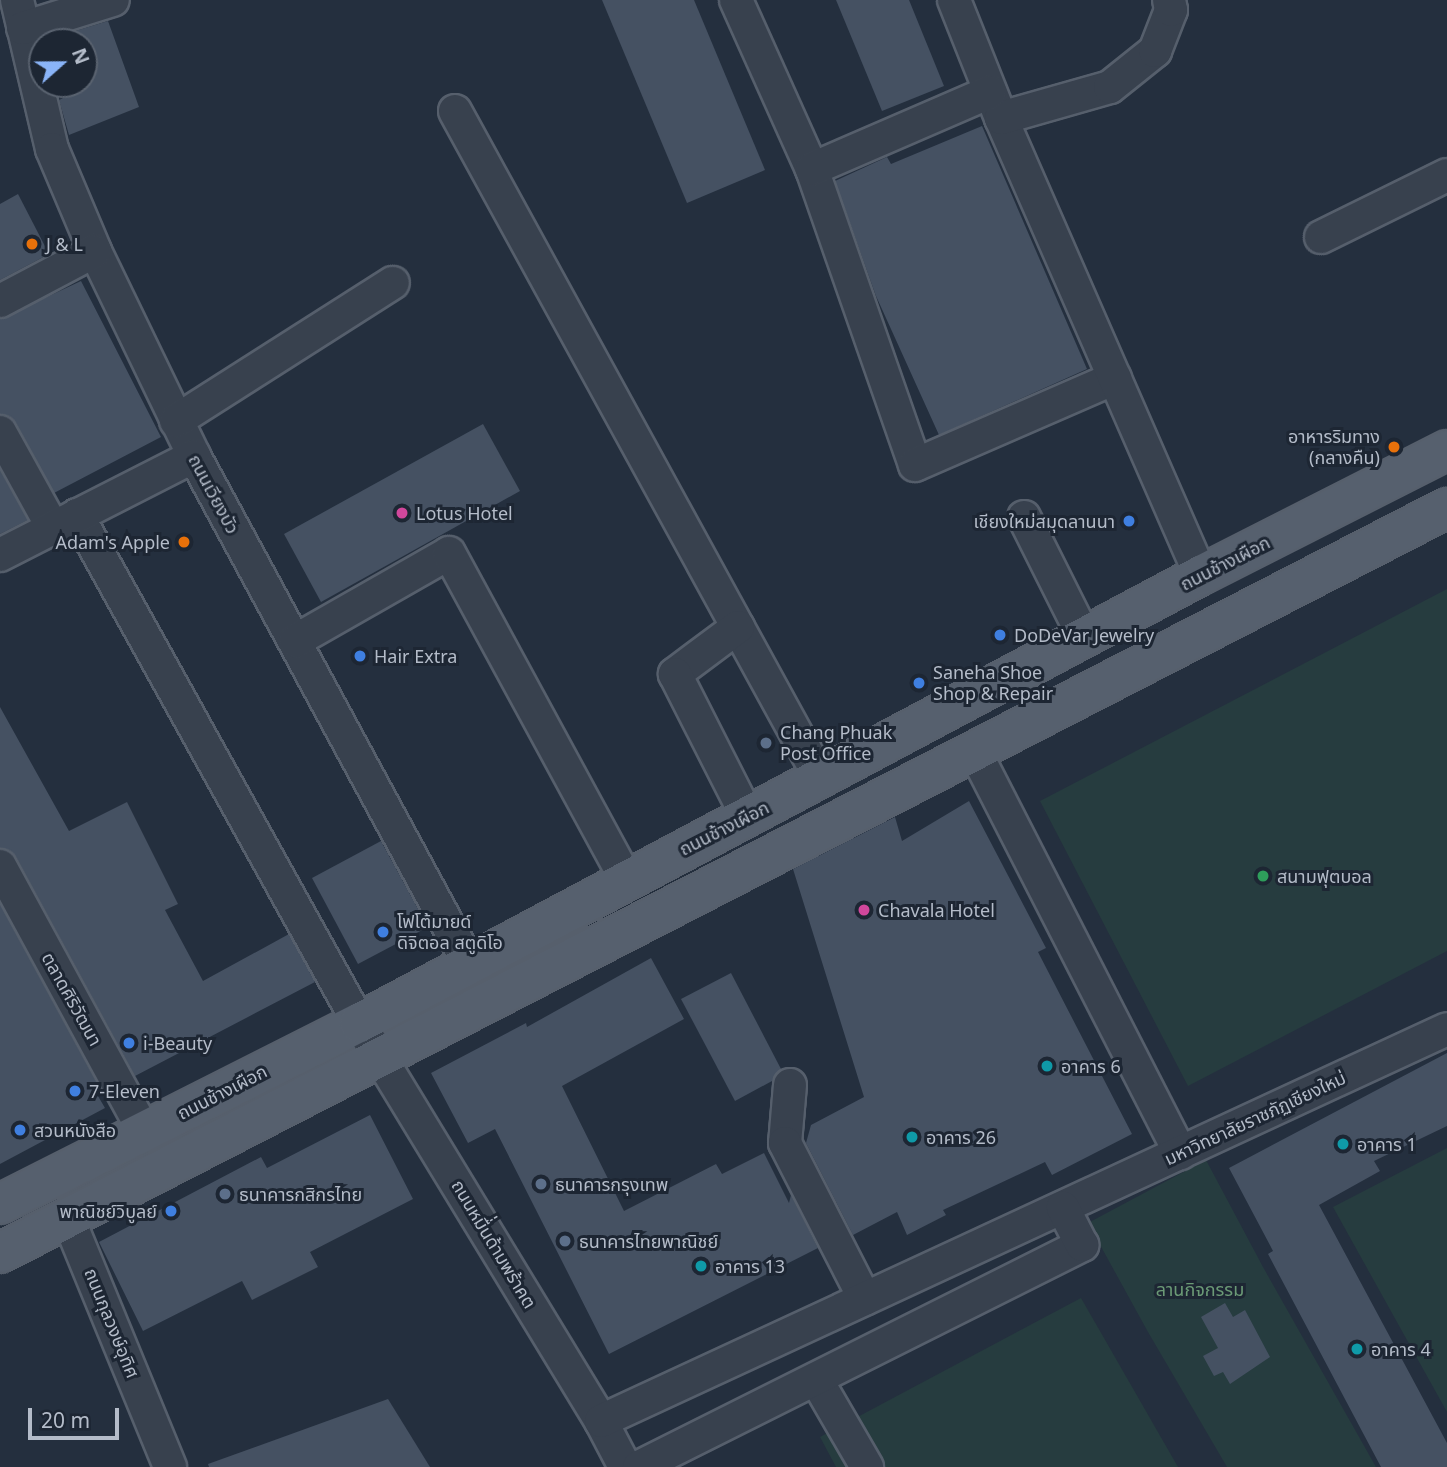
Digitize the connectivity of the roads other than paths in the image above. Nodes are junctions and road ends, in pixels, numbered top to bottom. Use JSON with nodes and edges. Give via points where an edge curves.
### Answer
{"nodes":[{"id":1,"x":113,"y":0,"type":"edge"},
{"id":2,"x":736,"y":0,"type":"edge"},
{"id":3,"x":954,"y":0,"type":"edge"},
{"id":4,"x":1169,"y":0,"type":"edge"},
{"id":5,"x":20,"y":14,"type":"edge"},
{"id":6,"x":995,"y":105,"type":"junction"},
{"id":7,"x":455,"y":111,"type":"dead end"},
{"id":8,"x":812,"y":169,"type":"junction"},
{"id":9,"x":1447,"y":175,"type":"edge"},
{"id":10,"x":1321,"y":237,"type":"dead end"},
{"id":11,"x":95,"y":251,"type":"junction"},
{"id":12,"x":393,"y":283,"type":"dead end"},
{"id":13,"x":0,"y":301,"type":"edge"},
{"id":14,"x":1115,"y":378,"type":"junction"},
{"id":15,"x":176,"y":421,"type":"junction"},
{"id":16,"x":0,"y":432,"type":"edge"},
{"id":17,"x":1447,"y":450,"type":"edge"},
{"id":18,"x":194,"y":456,"type":"junction"},
{"id":19,"x":1447,"y":508,"type":"edge"},
{"id":20,"x":1024,"y":517,"type":"dead end"},
{"id":21,"x":65,"y":522,"type":"junction"},
{"id":22,"x":0,"y":555,"type":"edge"},
{"id":23,"x":1201,"y":575,"type":"junction"},
{"id":24,"x":738,"y":627,"type":"junction"},
{"id":25,"x":1084,"y":637,"type":"junction"},
{"id":26,"x":295,"y":641,"type":"junction"},
{"id":27,"x":974,"y":750,"type":"junction"},
{"id":28,"x":820,"y":777,"type":"junction"},
{"id":29,"x":747,"y":816,"type":"junction"},
{"id":30,"x":0,"y":866,"type":"edge"},
{"id":31,"x":626,"y":879,"type":"junction"},
{"id":32,"x":469,"y":964,"type":"junction"},
{"id":33,"x":359,"y":1023,"type":"junction"},
{"id":34,"x":1447,"y":1029,"type":"edge"},
{"id":35,"x":380,"y":1057,"type":"junction"},
{"id":36,"x":790,"y":1085,"type":"dead end"},
{"id":37,"x":144,"y":1131,"type":"junction"},
{"id":38,"x":1180,"y":1153,"type":"junction"},
{"id":39,"x":0,"y":1204,"type":"edge"},
{"id":40,"x":1063,"y":1208,"type":"junction"},
{"id":41,"x":68,"y":1217,"type":"junction"},
{"id":42,"x":0,"y":1253,"type":"edge"},
{"id":43,"x":864,"y":1299,"type":"junction"},
{"id":44,"x":816,"y":1379,"type":"junction"},
{"id":45,"x":601,"y":1422,"type":"junction"},
{"id":46,"x":170,"y":1467,"type":"edge"},
{"id":47,"x":625,"y":1467,"type":"edge"},
{"id":48,"x":639,"y":1467,"type":"edge"},
{"id":49,"x":867,"y":1467,"type":"edge"}],
"edges":[{"from":1,"to":5,"type":"street"},
{"from":2,"to":8,"type":"street"},
{"from":3,"to":6,"type":"street"},
{"from":4,"to":6,"type":"street","via":[[1171,10],[1155,51],[1110,87]]},
{"from":5,"to":11,"type":"street","name":"ถนนเวียงบัว","via":[[52,149]]},
{"from":6,"to":8,"type":"street"},
{"from":6,"to":14,"type":"street"},
{"from":7,"to":24,"type":"street"},
{"from":8,"to":14,"type":"street","via":[[915,465]]},
{"from":9,"to":10,"type":"street"},
{"from":11,"to":13,"type":"street"},
{"from":11,"to":15,"type":"street","name":"ถนนเวียงบัว"},
{"from":12,"to":15,"type":"street"},
{"from":14,"to":23,"type":"street"},
{"from":15,"to":18,"type":"street","name":"ถนนเวียงบัว"},
{"from":16,"to":21,"type":"street","name":"ถนนหมื่่นด้ามพร้าคต"},
{"from":17,"to":23,"type":"main road","name":"ถนนช้างเผือก"},
{"from":18,"to":21,"type":"street"},
{"from":18,"to":26,"type":"street","name":"ถนนเวียงบัว"},
{"from":19,"to":27,"type":"main road"},
{"from":20,"to":25,"type":"street"},
{"from":21,"to":22,"type":"street"},
{"from":21,"to":33,"type":"street","name":"ถนนหมื่่นด้ามพร้าคต"},
{"from":23,"to":25,"type":"main road","name":"ถนนช้างเผือก"},
{"from":24,"to":28,"type":"street"},
{"from":24,"to":29,"type":"street","via":[[674,674]]},
{"from":25,"to":28,"type":"main road","name":"ถนนช้างเผือก"},
{"from":26,"to":31,"type":"street","via":[[449,553]]},
{"from":26,"to":32,"type":"street","name":"ถนนเวียงบัว"},
{"from":27,"to":35,"type":"main road"},
{"from":27,"to":38,"type":"street"},
{"from":28,"to":29,"type":"main road","name":"ถนนช้างเผือก"},
{"from":29,"to":31,"type":"main road","name":"ถนนช้างเผือก"},
{"from":30,"to":37,"type":"street","name":"ตลาดศิริวัฒนา"},
{"from":31,"to":32,"type":"main road","name":"ถนนช้างเผือก"},
{"from":32,"to":33,"type":"main road","name":"ถนนช้างเผือก"},
{"from":33,"to":35,"type":"street","name":"ถนนหมื่่นด้ามพร้าคต"},
{"from":33,"to":37,"type":"main road","name":"ถนนช้างเผือก"},
{"from":34,"to":38,"type":"street","name":"มหาวิทยาลัยราชภัฏเชียงใหม่"},
{"from":35,"to":41,"type":"main road"},
{"from":35,"to":45,"type":"street","name":"ถนนหมื่่นด้ามพร้าคต"},
{"from":36,"to":43,"type":"street","via":[[785,1143]]},
{"from":37,"to":39,"type":"main road","name":"ถนนช้างเผือก"},
{"from":38,"to":40,"type":"street","name":"มหาวิทยาลัยราชภัฏเชียงใหม่"},
{"from":40,"to":43,"type":"street","name":"มหาวิทยาลัยราชภัฏเชียงใหม่"},
{"from":40,"to":44,"type":"street","via":[[1082,1245]]},
{"from":41,"to":42,"type":"main road"},
{"from":41,"to":46,"type":"street","name":"ถนนกุลวงษ์อุทิศ"},
{"from":43,"to":45,"type":"street","name":"มหาวิทยาลัยราชภัฏเชียงใหม่"},
{"from":44,"to":48,"type":"street"},
{"from":44,"to":49,"type":"street"},
{"from":45,"to":47,"type":"street","name":"ถนนหมื่่นด้ามพร้าคต"}]}
